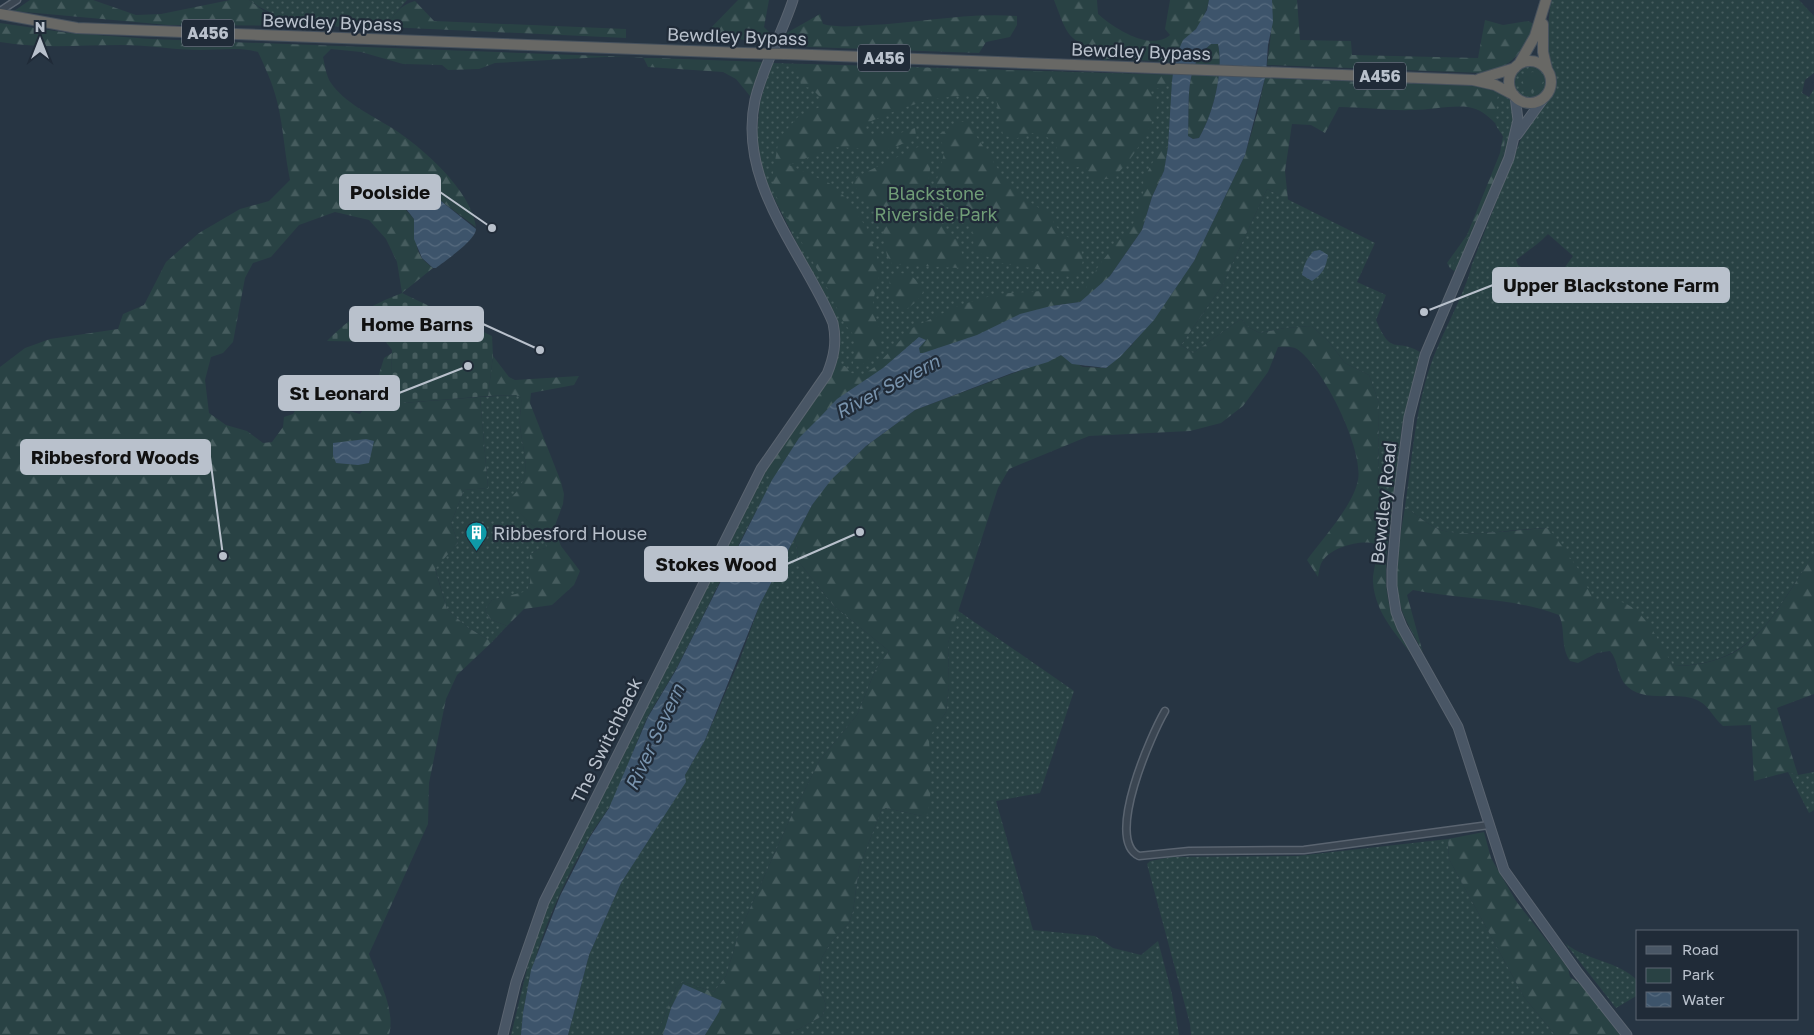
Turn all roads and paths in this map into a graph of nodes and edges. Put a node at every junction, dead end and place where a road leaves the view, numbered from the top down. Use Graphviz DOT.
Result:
graph roads {
  1 [pos="17,0"];
  2 [pos="793,0"];
  3 [pos="1546,0"];
  4 [pos="0,13"];
  5 [pos="1543,16"];
  6 [pos="1517,66"];
  7 [pos="1548,70"];
  8 [pos="1473,80"];
  9 [pos="1515,95"];
  10 [pos="1542,99"];
  11 [pos="1516,137"];
  12 [pos="1165,711"];
  13 [pos="1489,826"];
  14 [pos="503,1035"];
  15 [pos="1627,1035"];
  1 -- 4 [label="street"];
  2 -- 14 [label="main road, The Switchback"];
  3 -- 5 [label="highway"];
  4 -- 8 [label="highway, Bewdley Bypass / A456, bridge"];
  5 -- 6 [label="highway"];
  5 -- 7 [label="highway"];
  6 -- 7 [label="highway, A456"];
  6 -- 8 [label="highway, Bewdley Bypass / A456"];
  6 -- 9 [label="highway"];
  7 -- 10 [label="highway"];
  8 -- 9 [label="highway, Bewdley Bypass / A456"];
  9 -- 10 [label="highway, A456"];
  9 -- 11 [label="main road, Bewdley Road"];
  10 -- 11 [label="main road, Bewdley Road"];
  11 -- 13 [label="main road, Bewdley Road"];
  12 -- 13 [label="street"];
  13 -- 15 [label="main road, Bewdley Road"];
}
